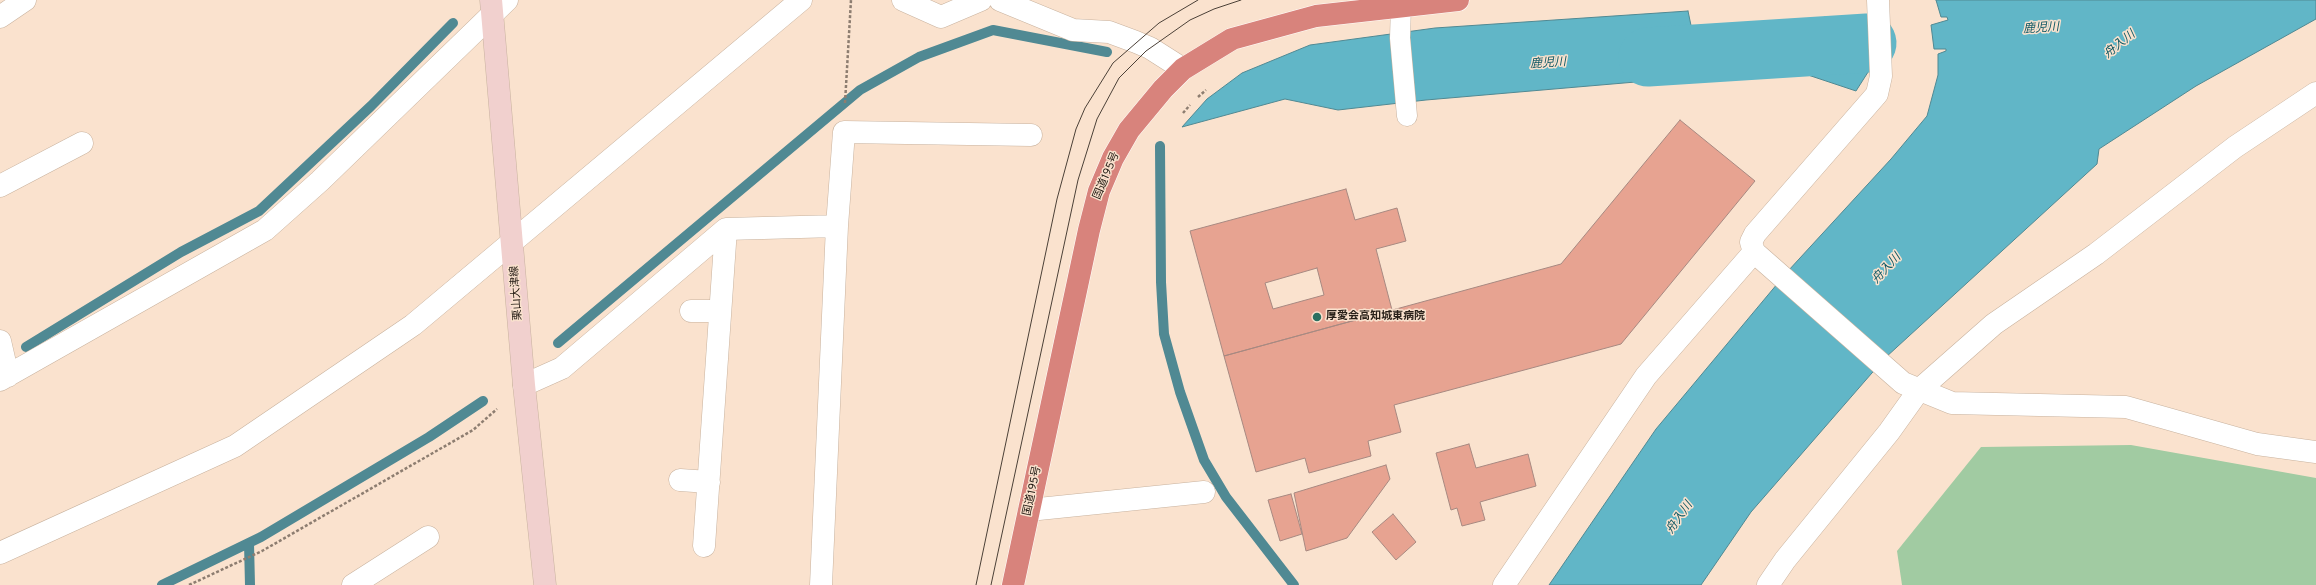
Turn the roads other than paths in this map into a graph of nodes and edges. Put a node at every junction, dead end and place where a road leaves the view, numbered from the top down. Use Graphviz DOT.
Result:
graph roads {
  1 [pos="26,0"];
  2 [pos="801,0"];
  3 [pos="903,0"];
  4 [pos="981,0"];
  5 [pos="1000,0"];
  6 [pos="1458,0"];
  7 [pos="1878,0"];
  8 [pos="1401,2"];
  9 [pos="497,5"];
  10 [pos="0,17"];
  11 [pos="1183,69"];
  12 [pos="2316,93"];
  13 [pos="1407,116"];
  14 [pos="1031,135"];
  15 [pos="82,143"];
  16 [pos="0,186"];
  17 [pos="837,226"];
  18 [pos="726,229"];
  19 [pos="513,243"];
  20 [pos="1759,255"];
  21 [pos="691,311"];
  22 [pos="720,311"];
  23 [pos="0,342"];
  24 [pos="4,378"];
  25 [pos="524,385"];
  26 [pos="1911,387"];
  27 [pos="2316,452"];
  28 [pos="680,480"];
  29 [pos="709,482"];
  30 [pos="1204,492"];
  31 [pos="1029,510"];
  32 [pos="428,537"];
  33 [pos="704,546"];
  34 [pos="0,553"];
  35 [pos="545,583"];
  36 [pos="353,585"];
  37 [pos="821,585"];
  38 [pos="1013,585"];
  39 [pos="1504,585"];
  40 [pos="1768,585"];
  1 -- 10 [label="street"];
  2 -- 19 [label="street"];
  3 -- 4 [label="street"];
  5 -- 11 [label="street"];
  6 -- 8 [label="highway, 国道195号"];
  7 -- 20 [label="street"];
  8 -- 11 [label="highway, 国道195号"];
  8 -- 13 [label="lane"];
  9 -- 19 [label="main road, 栗山大津線"];
  9 -- 24 [label="street"];
  11 -- 31 [label="highway, 国道195号"];
  12 -- 26 [label="street"];
  14 -- 17 [label="street"];
  15 -- 16 [label="street"];
  17 -- 18 [label="street"];
  17 -- 37 [label="street"];
  18 -- 22 [label="street"];
  18 -- 25 [label="street"];
  19 -- 25 [label="main road, 栗山大津線"];
  19 -- 34 [label="street"];
  20 -- 26 [label="street"];
  20 -- 39 [label="street"];
  21 -- 22 [label="street"];
  22 -- 29 [label="street"];
  23 -- 24 [label="street"];
  25 -- 35 [label="main road, 栗山大津線"];
  26 -- 27 [label="street"];
  26 -- 40 [label="street"];
  28 -- 29 [label="street"];
  29 -- 33 [label="street"];
  30 -- 31 [label="street"];
  31 -- 38 [label="highway, 国道195号"];
  32 -- 36 [label="street"];
}
